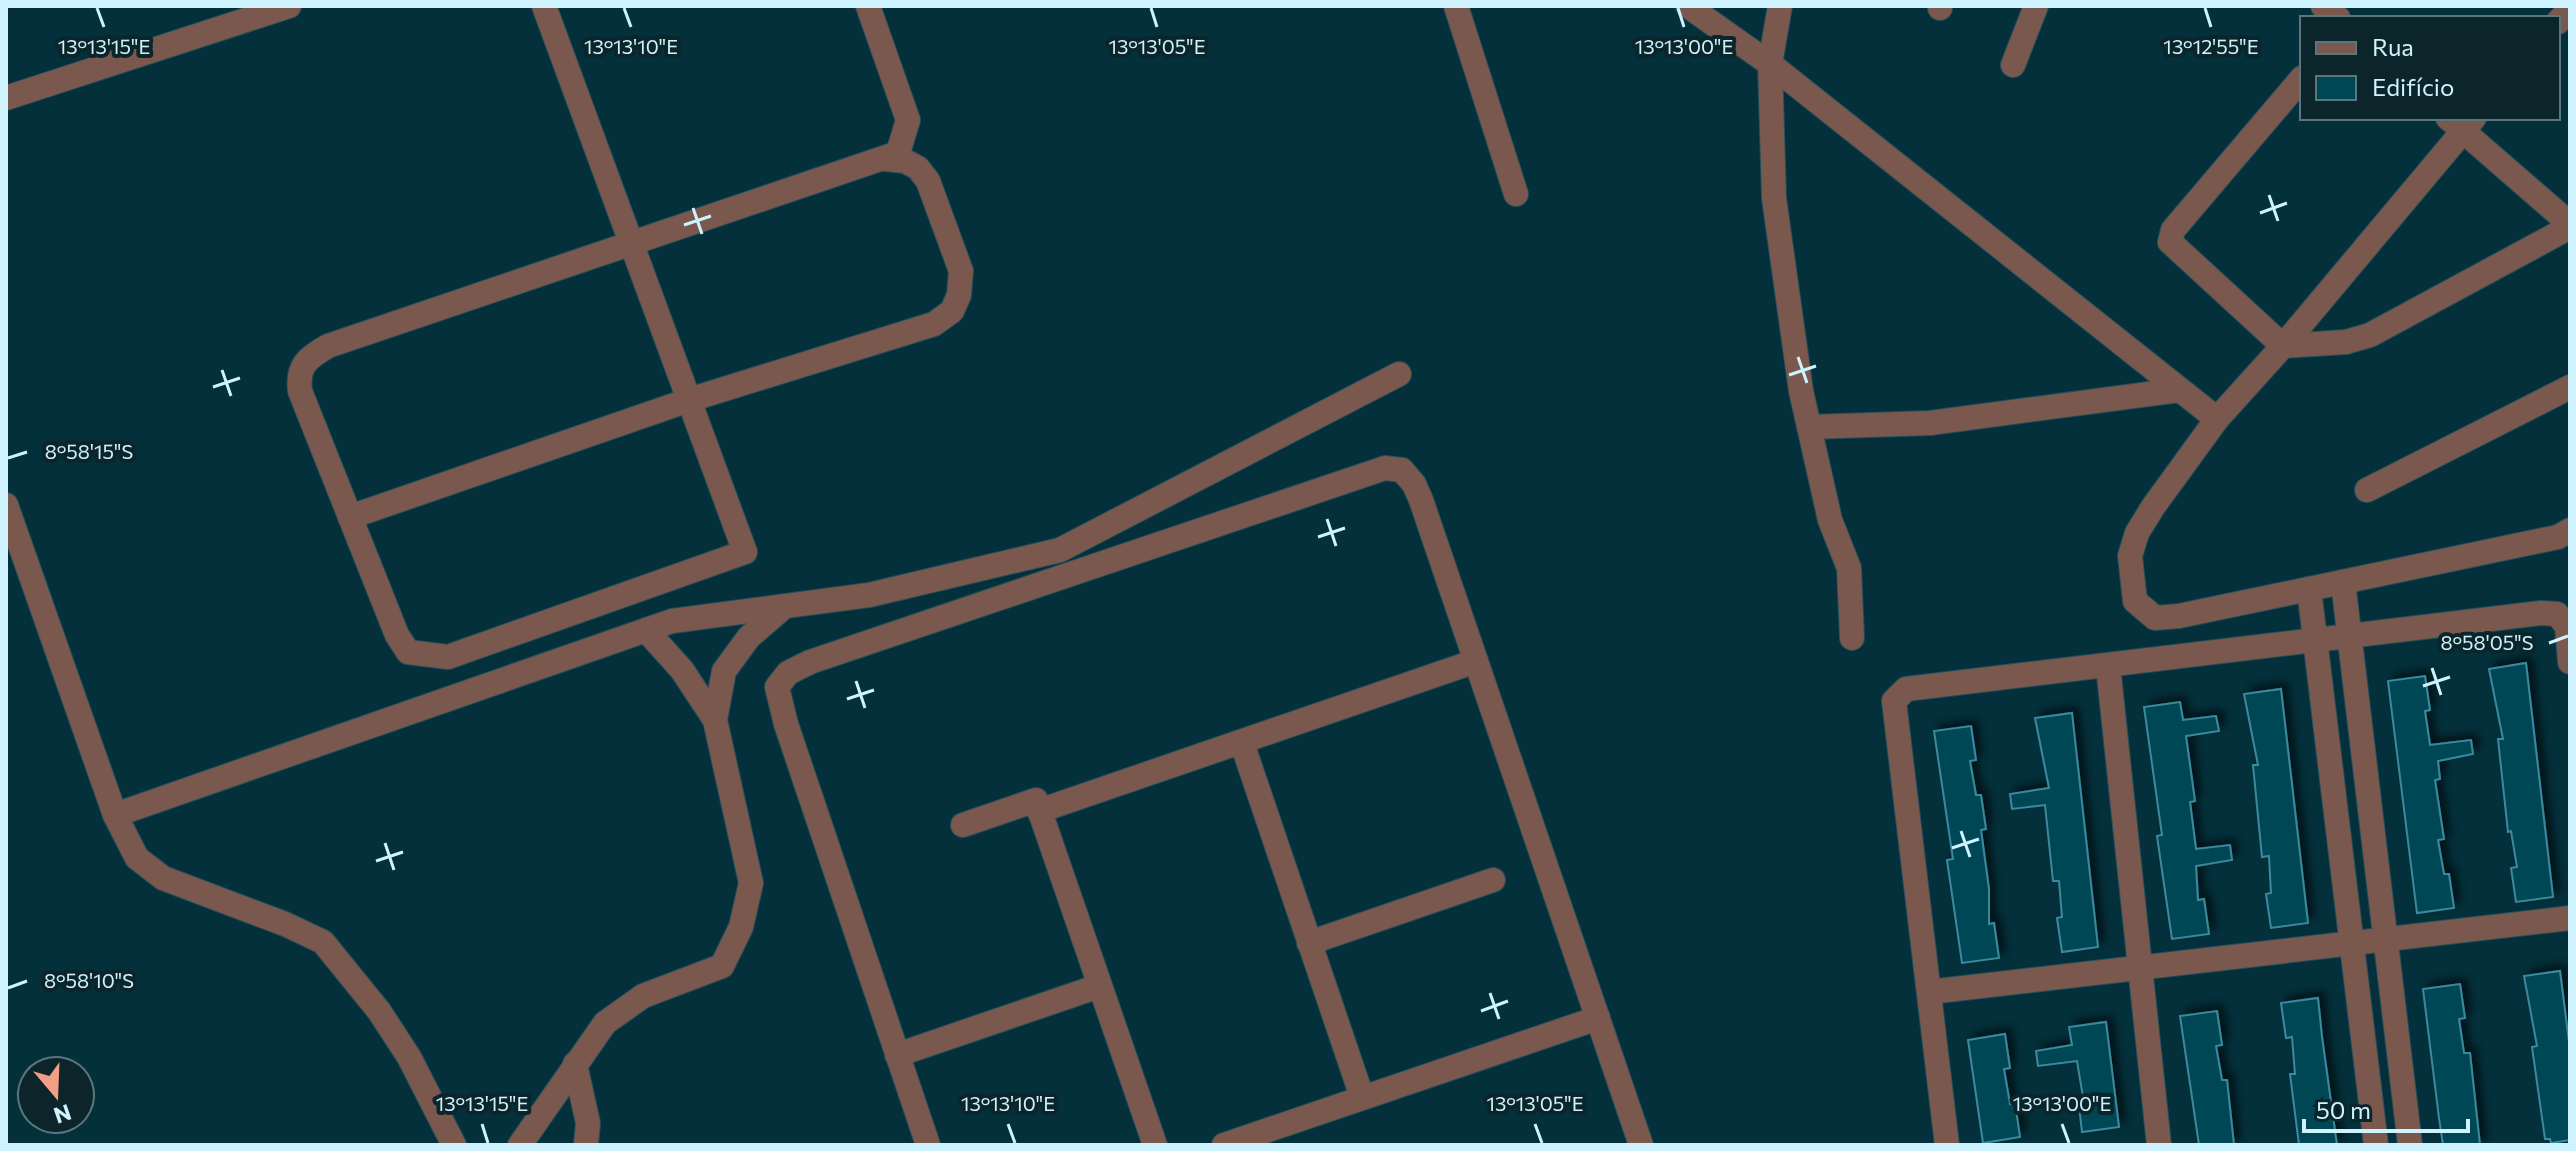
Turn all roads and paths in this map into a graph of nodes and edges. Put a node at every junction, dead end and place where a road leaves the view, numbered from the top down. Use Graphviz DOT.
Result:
graph roads {
  1 [pos="289,6"];
  2 [pos="544,6"];
  3 [pos="868,6"];
  4 [pos="1456,6"];
  5 [pos="1688,6"];
  6 [pos="1780,6"];
  7 [pos="2036,6"];
  8 [pos="1770,64"];
  9 [pos="2013,65"];
  10 [pos="2300,80"];
  11 [pos="6,98"];
  12 [pos="2462,122"];
  13 [pos="886,159"];
  14 [pos="1516,194"];
  15 [pos="2570,226"];
  16 [pos="632,246"];
  17 [pos="2283,346"];
  18 [pos="1399,374"];
  19 [pos="2570,387"];
  20 [pos="2179,390"];
  21 [pos="689,400"];
  22 [pos="2217,419"];
  23 [pos="1809,427"];
  24 [pos="2367,490"];
  25 [pos="6,505"];
  26 [pos="350,517"];
  27 [pos="2570,530"];
  28 [pos="2343,582"];
  29 [pos="2309,589"];
  30 [pos="785,606"];
  31 [pos="646,630"];
  32 [pos="2350,637"];
  33 [pos="1852,638"];
  34 [pos="2315,641"];
  35 [pos="1476,661"];
  36 [pos="2570,662"];
  37 [pos="2108,666"];
  38 [pos="715,720"];
  39 [pos="1242,743"];
  40 [pos="1039,811"];
  41 [pos="115,815"];
  42 [pos="963,825"];
  43 [pos="1493,880"];
  44 [pos="2570,918"];
  45 [pos="2386,939"];
  46 [pos="1309,943"];
  47 [pos="2352,943"];
  48 [pos="2138,968"];
  49 [pos="1099,986"];
  50 [pos="1929,992"];
  51 [pos="1598,1018"];
  52 [pos="897,1055"];
  53 [pos="575,1064"];
  54 [pos="1362,1097"];
  55 [pos="454,1145"];
  56 [pos="520,1145"];
  57 [pos="586,1145"];
  58 [pos="928,1145"];
  59 [pos="1155,1145"];
  60 [pos="1224,1145"];
  61 [pos="1641,1145"];
  62 [pos="1947,1145"];
  63 [pos="2159,1145"];
  64 [pos="2376,1145"];
  65 [pos="2410,1145"];
  1 -- 11 [label="street"];
  2 -- 16 [label="street"];
  3 -- 13 [label="street"];
  4 -- 14 [label="street"];
  5 -- 8 [label="street"];
  6 -- 8 [label="street"];
  7 -- 9 [label="street"];
  8 -- 20 [label="street"];
  8 -- 23 [label="street"];
  10 -- 17 [label="street"];
  12 -- 15 [label="street"];
  12 -- 17 [label="street"];
  13 -- 16 [label="street"];
  13 -- 21 [label="street"];
  15 -- 17 [label="street"];
  16 -- 21 [label="street"];
  16 -- 26 [label="street"];
  17 -- 22 [label="street"];
  18 -- 30 [label="street"];
  19 -- 24 [label="street"];
  20 -- 22 [label="street"];
  20 -- 23 [label="street"];
  21 -- 26 [label="street"];
  21 -- 26 [label="street"];
  22 -- 29 [label="street"];
  23 -- 33 [label="street"];
  25 -- 41 [label="street"];
  27 -- 28 [label="street"];
  28 -- 29 [label="street"];
  28 -- 32 [label="street"];
  29 -- 34 [label="street"];
  30 -- 31 [label="street"];
  30 -- 38 [label="street"];
  31 -- 38 [label="street"];
  31 -- 41 [label="street"];
  32 -- 34 [label="street"];
  32 -- 36 [label="street"];
  32 -- 45 [label="street"];
  34 -- 37 [label="street"];
  34 -- 47 [label="street"];
  35 -- 39 [label="street"];
  35 -- 51 [label="street"];
  35 -- 52 [label="street"];
  37 -- 48 [label="street"];
  37 -- 50 [label="street"];
  38 -- 53 [label="street"];
  39 -- 40 [label="street"];
  39 -- 46 [label="street"];
  40 -- 42 [label="street"];
  40 -- 49 [label="street"];
  41 -- 55 [label="street"];
  43 -- 46 [label="street"];
  44 -- 45 [label="street"];
  45 -- 47 [label="street"];
  45 -- 65 [label="street"];
  46 -- 54 [label="street"];
  47 -- 48 [label="street"];
  47 -- 64 [label="street"];
  48 -- 50 [label="street"];
  48 -- 63 [label="street"];
  49 -- 52 [label="street"];
  49 -- 59 [label="street"];
  50 -- 62 [label="street"];
  51 -- 54 [label="street"];
  51 -- 61 [label="street"];
  52 -- 58 [label="street"];
  53 -- 56 [label="street"];
  53 -- 57 [label="street"];
  54 -- 60 [label="street"];
}
